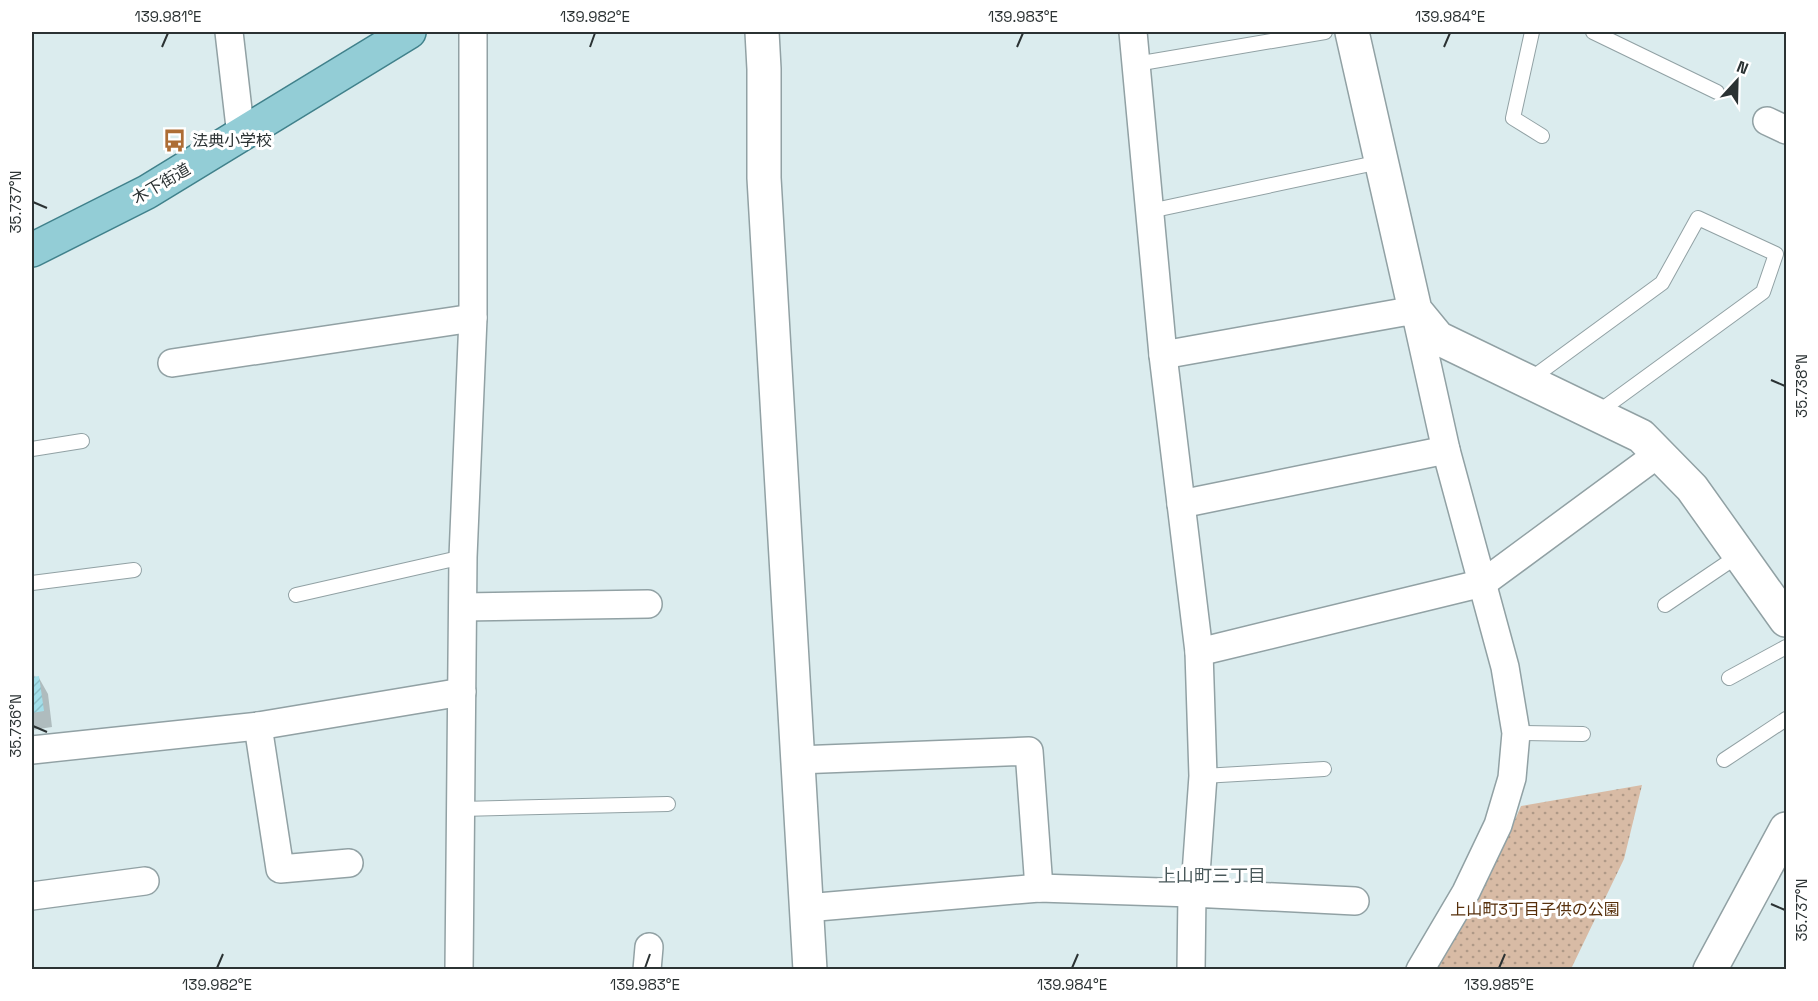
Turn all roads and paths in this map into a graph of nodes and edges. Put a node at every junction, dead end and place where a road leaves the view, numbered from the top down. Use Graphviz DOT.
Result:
graph roads {
  1 [pos="229,32"];
  2 [pos="409,32"];
  3 [pos="473,32"];
  4 [pos="762,32"];
  5 [pos="1133,32"];
  6 [pos="1325,32"];
  7 [pos="1352,32"];
  8 [pos="1532,32"];
  9 [pos="1593,32"];
  10 [pos="1136,64"];
  11 [pos="1717,92"];
  12 [pos="241,136"];
  13 [pos="1542,136"];
  14 [pos="1380,162"];
  15 [pos="1150,211"];
  16 [pos="32,250"];
  17 [pos="1415,310"];
  18 [pos="473,318"];
  19 [pos="1163,355"];
  20 [pos="172,363"];
  21 [pos="1528,381"];
  22 [pos="1596,414"];
  23 [pos="82,441"];
  24 [pos="32,449"];
  25 [pos="1446,450"];
  26 [pos="1658,454"];
  27 [pos="1181,504"];
  28 [pos="1739,555"];
  29 [pos="463,557"];
  30 [pos="134,570"];
  31 [pos="1483,582"];
  32 [pos="32,583"];
  33 [pos="296,595"];
  34 [pos="648,603"];
  35 [pos="1665,605"];
  36 [pos="462,607"];
  37 [pos="1786,620"];
  38 [pos="1786,647"];
  39 [pos="1199,652"];
  40 [pos="1729,678"];
  41 [pos="462,692"];
  42 [pos="1786,719"];
  43 [pos="258,726"];
  44 [pos="1516,733"];
  45 [pos="1583,734"];
  46 [pos="32,750"];
  47 [pos="797,760"];
  48 [pos="1724,760"];
  49 [pos="1324,769"];
  50 [pos="1203,776"];
  51 [pos="668,804"];
  52 [pos="461,809"];
  53 [pos="1786,829"];
  54 [pos="349,863"];
  55 [pos="145,881"];
  56 [pos="1039,888"];
  57 [pos="1192,893"];
  58 [pos="32,896"];
  59 [pos="1355,901"];
  60 [pos="806,909"];
  61 [pos="459,969"];
  62 [pos="810,969"];
  63 [pos="1191,969"];
  64 [pos="1420,969"];
  65 [pos="1710,969"];
  1 -- 12 [label="street"];
  2 -- 12 [label="main road, 木下街道"];
  3 -- 18 [label="street"];
  4 -- 47 [label="street"];
  5 -- 10 [label="street"];
  6 -- 10 [label="lane"];
  7 -- 14 [label="street"];
  8 -- 13 [label="lane"];
  9 -- 11 [label="lane"];
  10 -- 15 [label="street"];
  12 -- 16 [label="main road, 木下街道"];
  14 -- 15 [label="lane"];
  14 -- 17 [label="street"];
  15 -- 19 [label="street"];
  17 -- 19 [label="street"];
  17 -- 21 [label="street"];
  17 -- 25 [label="street"];
  18 -- 20 [label="street"];
  18 -- 29 [label="street"];
  19 -- 27 [label="street"];
  21 -- 22 [label="street"];
  21 -- 22 [label="lane"];
  22 -- 26 [label="street"];
  23 -- 24 [label="lane"];
  25 -- 27 [label="street"];
  25 -- 31 [label="street"];
  26 -- 28 [label="street"];
  26 -- 31 [label="street"];
  27 -- 39 [label="street"];
  28 -- 35 [label="lane"];
  28 -- 37 [label="street"];
  29 -- 33 [label="lane"];
  29 -- 36 [label="street"];
  30 -- 32 [label="lane"];
  31 -- 39 [label="street"];
  31 -- 44 [label="street"];
  34 -- 36 [label="street"];
  36 -- 41 [label="street"];
  38 -- 40 [label="lane"];
  39 -- 50 [label="street"];
  41 -- 43 [label="street"];
  41 -- 52 [label="street"];
  42 -- 48 [label="lane"];
  43 -- 46 [label="street"];
  43 -- 54 [label="street"];
  44 -- 45 [label="lane"];
  44 -- 64 [label="street"];
  47 -- 56 [label="street"];
  47 -- 60 [label="street"];
  49 -- 50 [label="lane"];
  50 -- 57 [label="street"];
  51 -- 52 [label="lane"];
  52 -- 61 [label="street"];
  53 -- 65 [label="street"];
  55 -- 58 [label="street"];
  56 -- 57 [label="street"];
  56 -- 60 [label="street"];
  57 -- 59 [label="street"];
  57 -- 63 [label="street"];
  60 -- 62 [label="street"];
}
